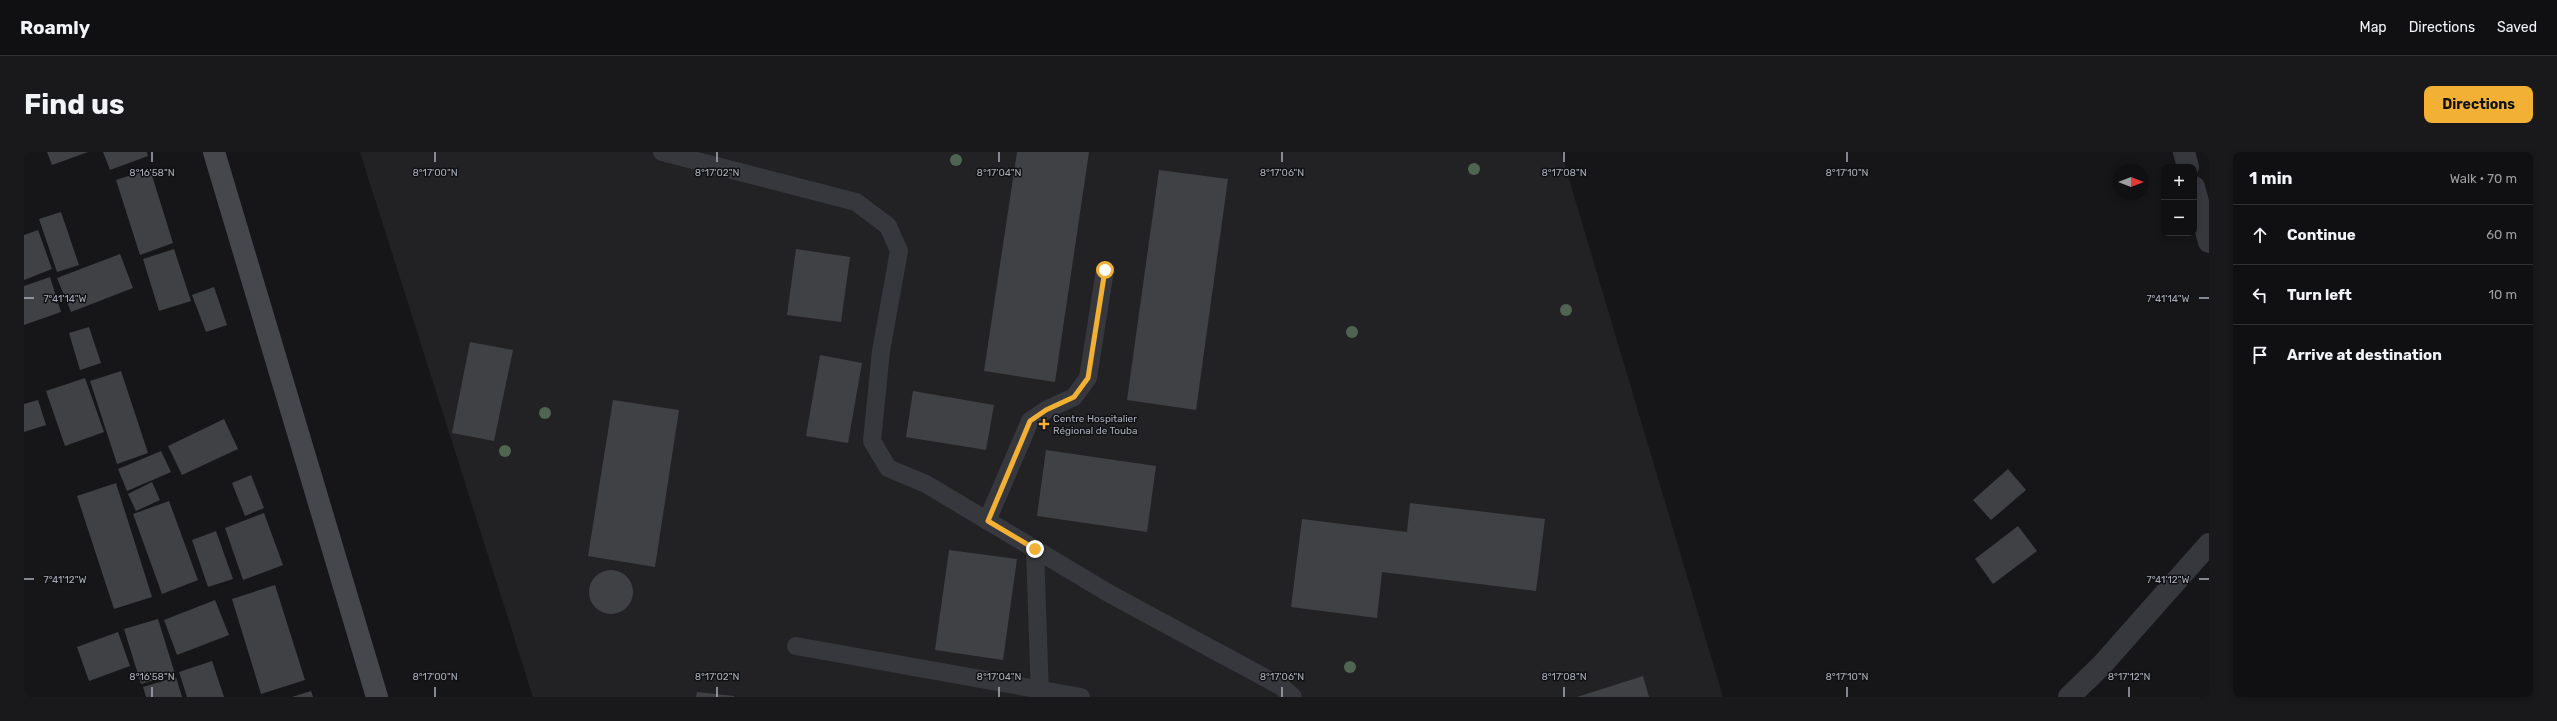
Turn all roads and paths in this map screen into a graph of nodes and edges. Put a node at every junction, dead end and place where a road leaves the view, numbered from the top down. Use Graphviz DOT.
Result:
graph roads {
  1 [pos="214,152"];
  2 [pos="662,152"];
  3 [pos="2184,152"];
  4 [pos="2187,164"];
  5 [pos="2197,198"];
  6 [pos="2209,242"];
  7 [pos="1105,270"];
  8 [pos="988,521"];
  9 [pos="2209,544"];
  10 [pos="1035,549"];
  11 [pos="796,646"];
  12 [pos="1040,693"];
  13 [pos="377,697"];
  14 [pos="1081,697"];
  15 [pos="1293,697"];
  16 [pos="2069,697"];
  1 -- 13 [label="street"];
  2 -- 8 [label="lane"];
  3 -- 4 [label="street"];
  5 -- 6 [label="street"];
  7 -- 8 [label="lane"];
  8 -- 10 [label="lane"];
  9 -- 16 [label="street"];
  10 -- 12 [label="lane"];
  10 -- 15 [label="lane"];
  11 -- 12 [label="lane"];
  12 -- 14 [label="lane"];
}
